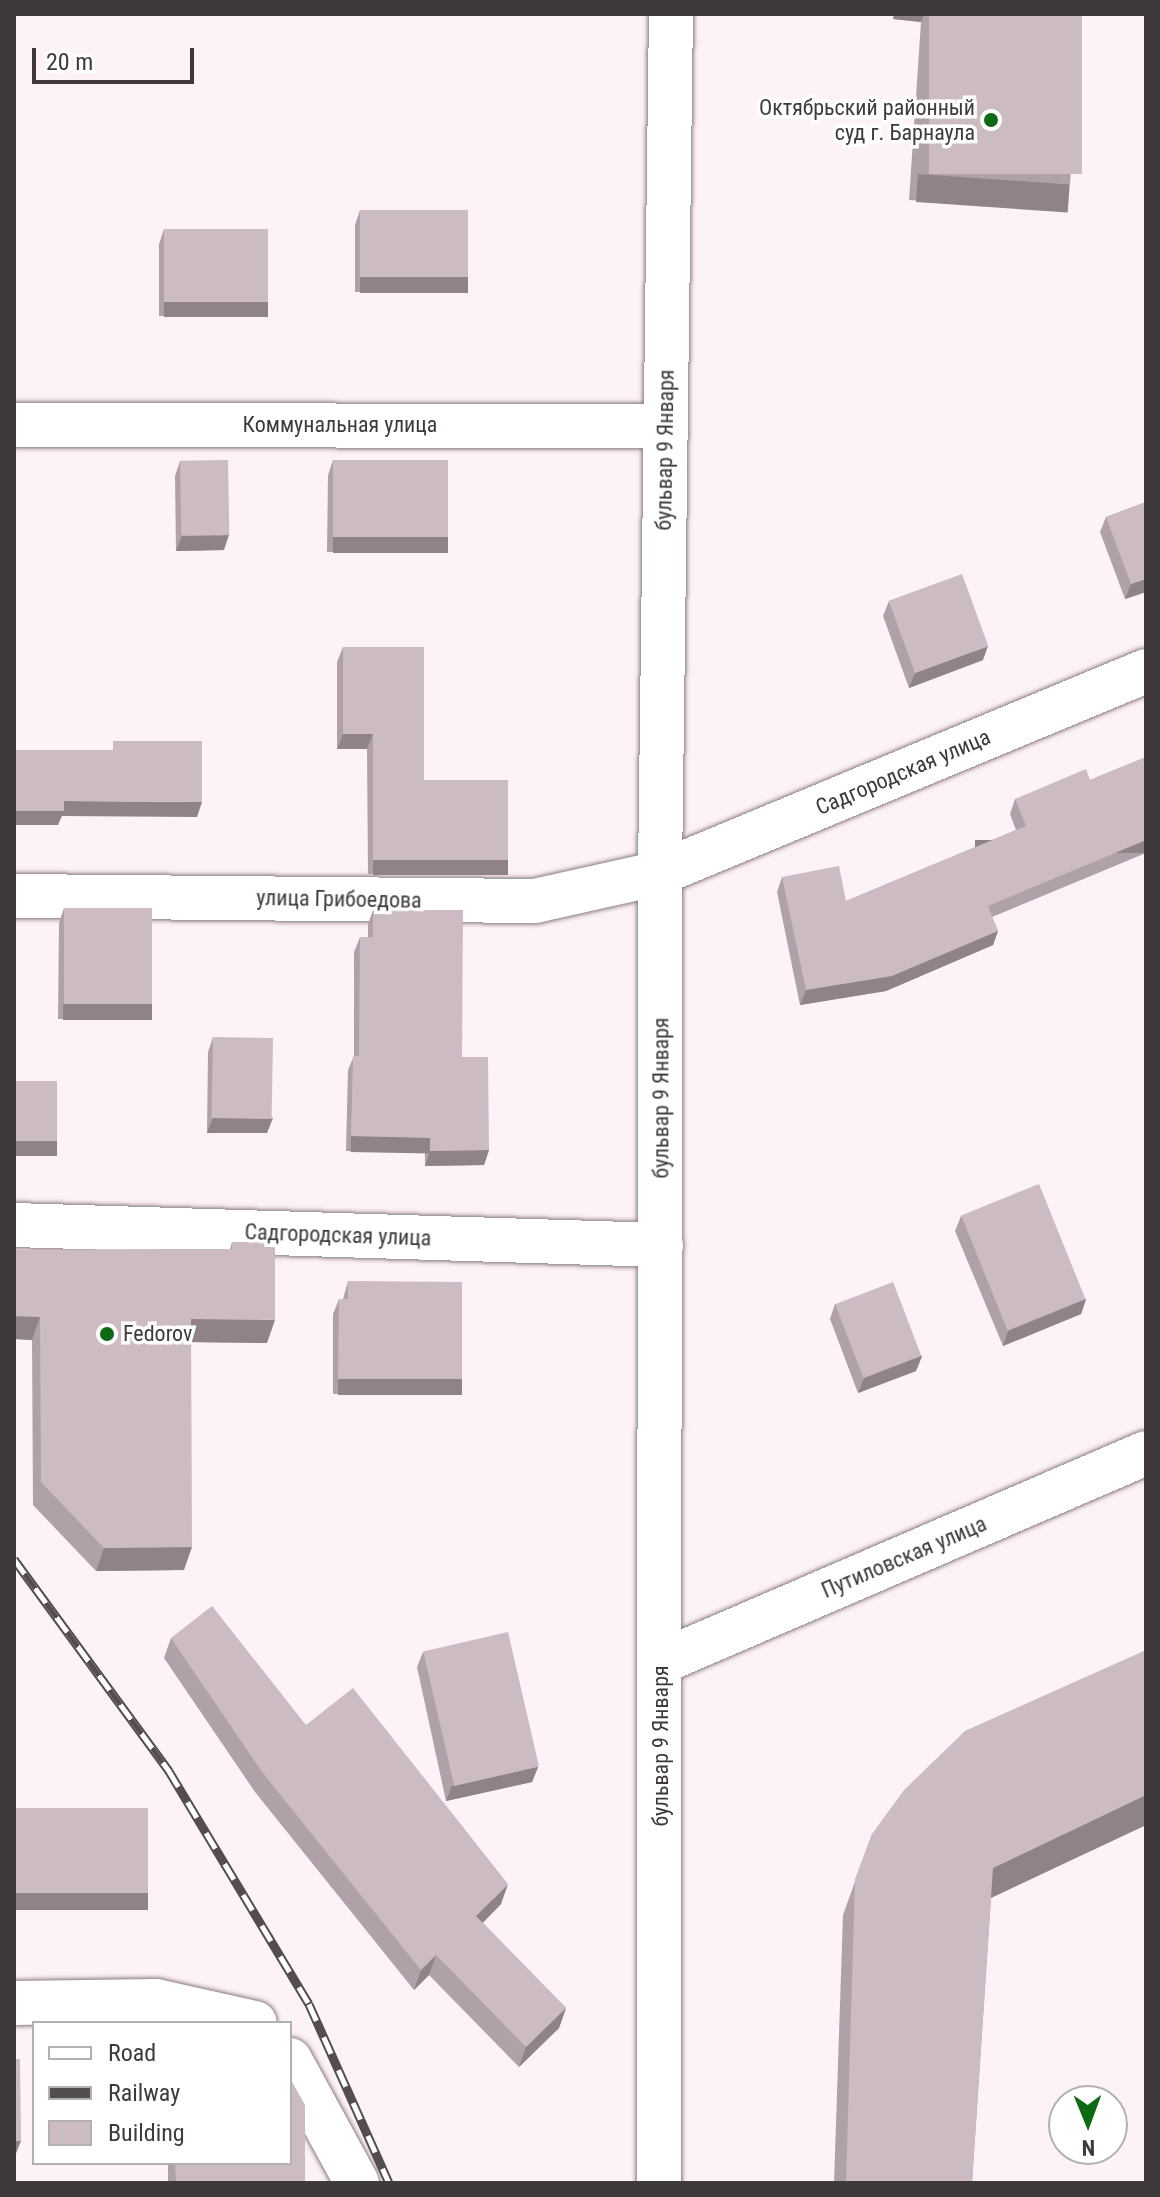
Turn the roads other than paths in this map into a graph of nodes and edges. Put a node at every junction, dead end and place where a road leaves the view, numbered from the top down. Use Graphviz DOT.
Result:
graph roads {
  1 [pos="671,14"];
  2 [pos="14,425"];
  3 [pos="665,426"];
  4 [pos="1146,671"];
  5 [pos="660,873"];
  6 [pos="14,896"];
  7 [pos="14,1225"];
  8 [pos="661,1245"];
  9 [pos="1146,1453"];
  10 [pos="661,1662"];
  11 [pos="14,2003"];
  12 [pos="246,2021"];
  13 [pos="292,2064"];
  14 [pos="357,2183"];
  15 [pos="659,2183"];
  1 -- 3 [label="street, бульвар 9 Января"];
  2 -- 3 [label="street, Коммунальная улица"];
  3 -- 5 [label="street, бульвар 9 Января"];
  4 -- 5 [label="street, Садгородская улица"];
  5 -- 6 [label="street, улица Грибоедова"];
  5 -- 8 [label="street, бульвар 9 Января"];
  7 -- 8 [label="street, Садгородская улица"];
  8 -- 10 [label="street, бульвар 9 Января"];
  9 -- 10 [label="street, Путиловская улица"];
  10 -- 15 [label="street, бульвар 9 Января"];
  11 -- 12 [label="street"];
  13 -- 14 [label="street"];
}
